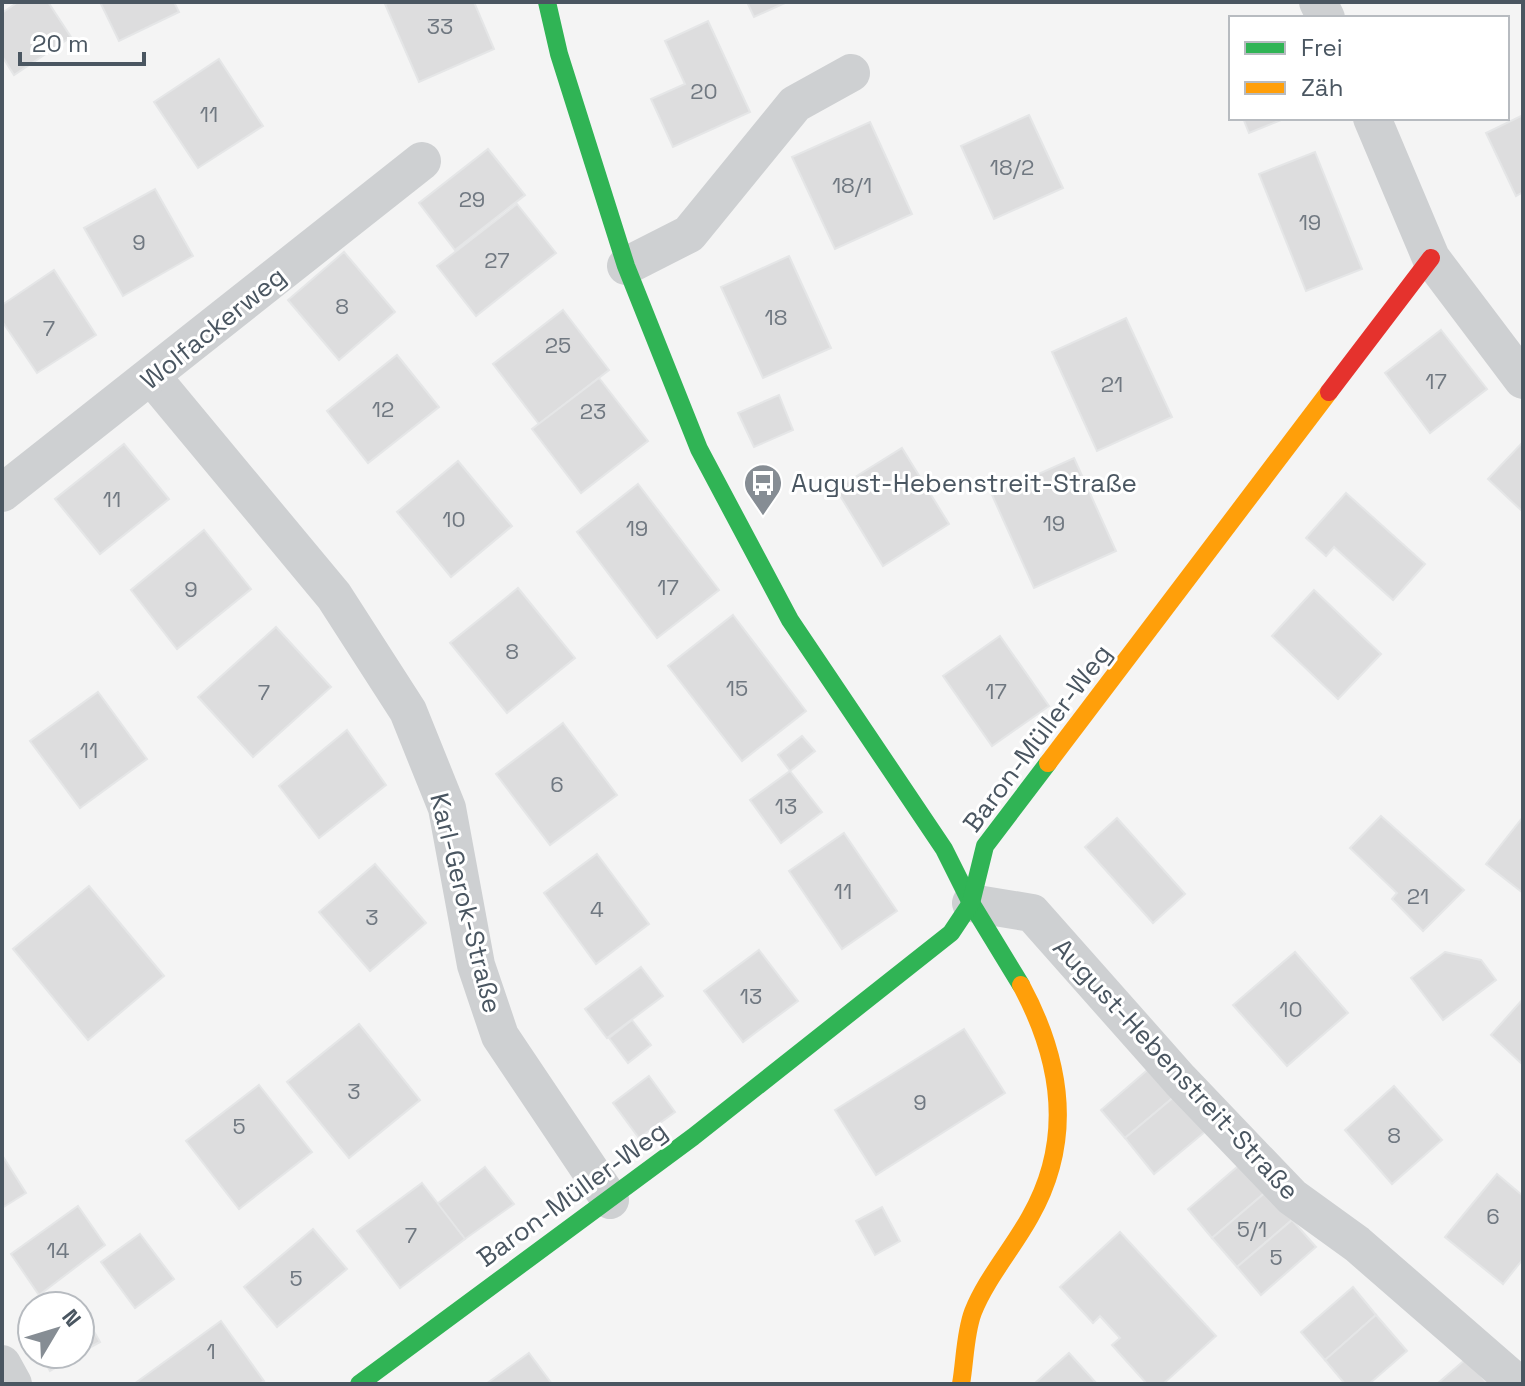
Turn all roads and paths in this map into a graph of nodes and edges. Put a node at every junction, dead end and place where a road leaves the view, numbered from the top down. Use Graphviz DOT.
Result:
graph roads {
  1 [pos="547,2"];
  2 [pos="851,73"];
  3 [pos="1373,120"];
  4 [pos="422,161"];
  5 [pos="1431,258"];
  6 [pos="626,266"];
  7 [pos="152,377"];
  8 [pos="1523,380"];
  9 [pos="2,493"];
  10 [pos="971,903"];
  11 [pos="610,1200"];
  12 [pos="2,1364"];
  13 [pos="13,1384"];
  14 [pos="359,1384"];
  15 [pos="961,1384"];
  16 [pos="1518,1384"];
  1 -- 6 [label="street, August-Hebenstreit-Straße"];
  2 -- 6 [label="street"];
  3 -- 5 [label="street"];
  4 -- 7 [label="street, Wolfackerweg"];
  5 -- 8 [label="street"];
  5 -- 10 [label="street, Baron-Müller-Weg"];
  6 -- 10 [label="street, August-Hebenstreit-Straße"];
  7 -- 9 [label="street, Wolfackerweg"];
  7 -- 11 [label="street, Karl-Gerok-Straße"];
  10 -- 11 [label="street, Baron-Müller-Weg"];
  10 -- 15 [label="street, August-Hebenstreit-Straße"];
  10 -- 16 [label="street, August-Hebenstreit-Straße"];
  11 -- 14 [label="street, Baron-Müller-Weg"];
  12 -- 13 [label="street"];
}
